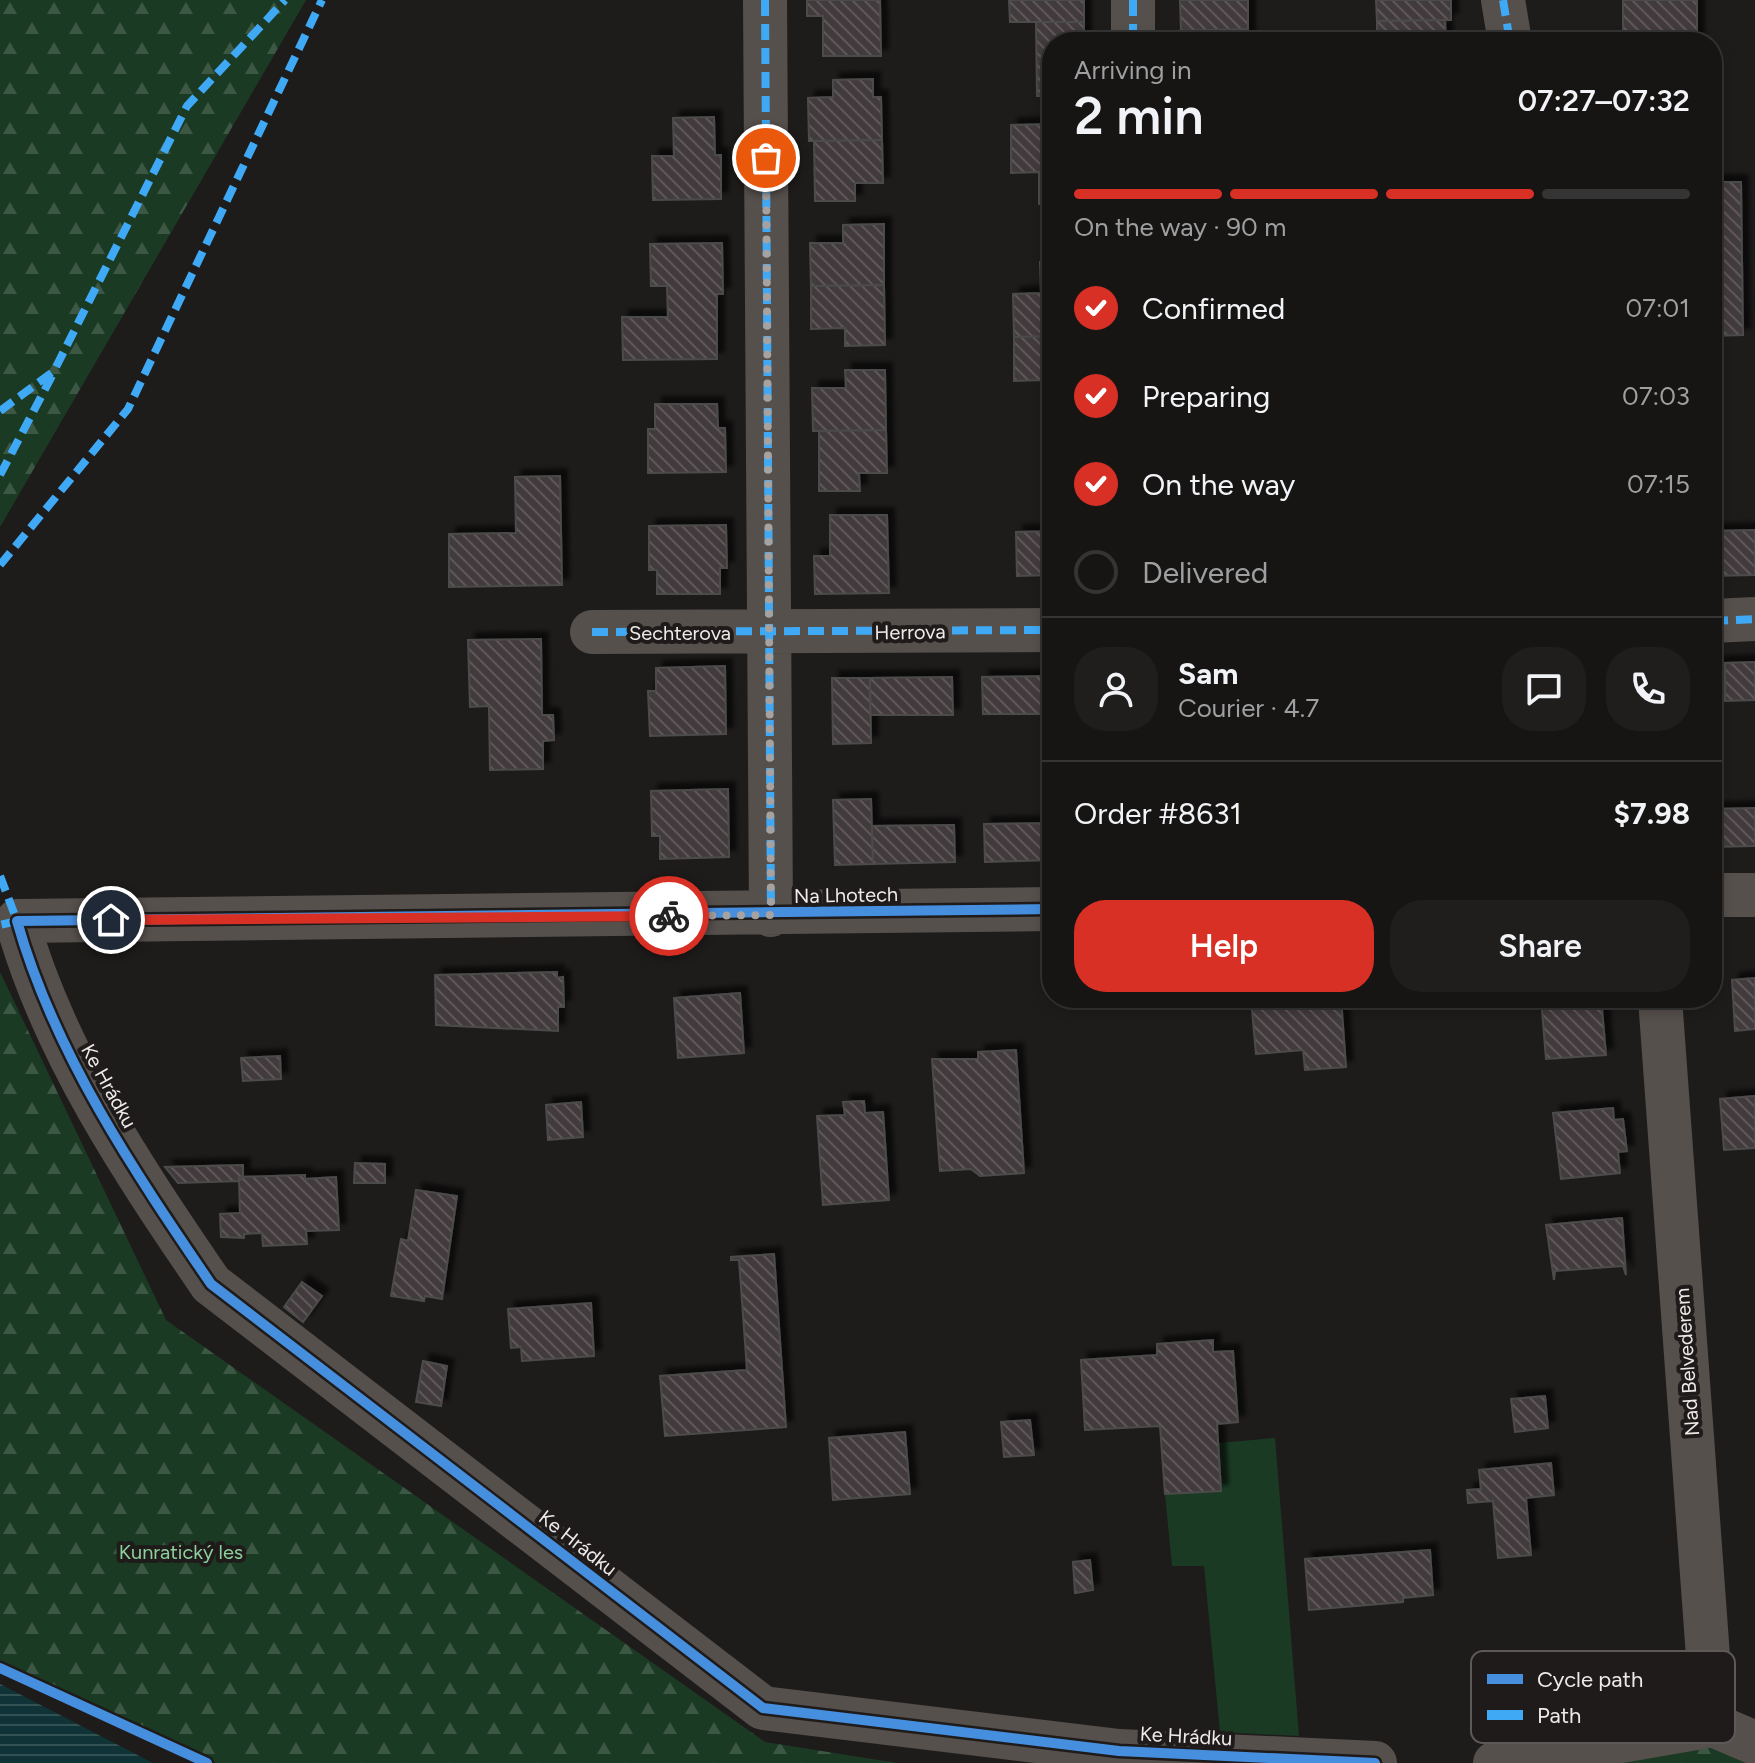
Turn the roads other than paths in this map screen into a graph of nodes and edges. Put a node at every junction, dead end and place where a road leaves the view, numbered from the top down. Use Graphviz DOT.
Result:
graph roads {
  1 [pos="765,0"];
  2 [pos="1133,0"];
  3 [pos="1503,0"];
  4 [pos="1133,32"];
  5 [pos="1508,32"];
  6 [pos="1755,619"];
  7 [pos="1722,621"];
  8 [pos="1042,630"];
  9 [pos="592,632"];
  10 [pos="768,634"];
  11 [pos="1722,895"];
  12 [pos="1755,895"];
  13 [pos="1042,909"];
  14 [pos="771,915"];
  15 [pos="17,921"];
  16 [pos="1661,1008"];
  17 [pos="1708,1651"];
  18 [pos="1735,1734"];
  19 [pos="1610,1743"];
  20 [pos="1755,1743"];
  21 [pos="1375,1763"];
  22 [pos="1495,1763"];
  1 -- 10 [label="street"];
  2 -- 4 [label="street"];
  3 -- 5 [label="street"];
  6 -- 7 [label="street"];
  8 -- 10 [label="street, Herrova"];
  9 -- 10 [label="street, Sechterova"];
  10 -- 14 [label="street"];
  11 -- 12 [label="street"];
  13 -- 14 [label="street, Na Lhotech"];
  14 -- 15 [label="street, Na Lhotech"];
  15 -- 21 [label="street, Ke Hrádku"];
  16 -- 17 [label="street, Nad Belvederem"];
  18 -- 20 [label="street"];
  19 -- 22 [label="street"];
}
